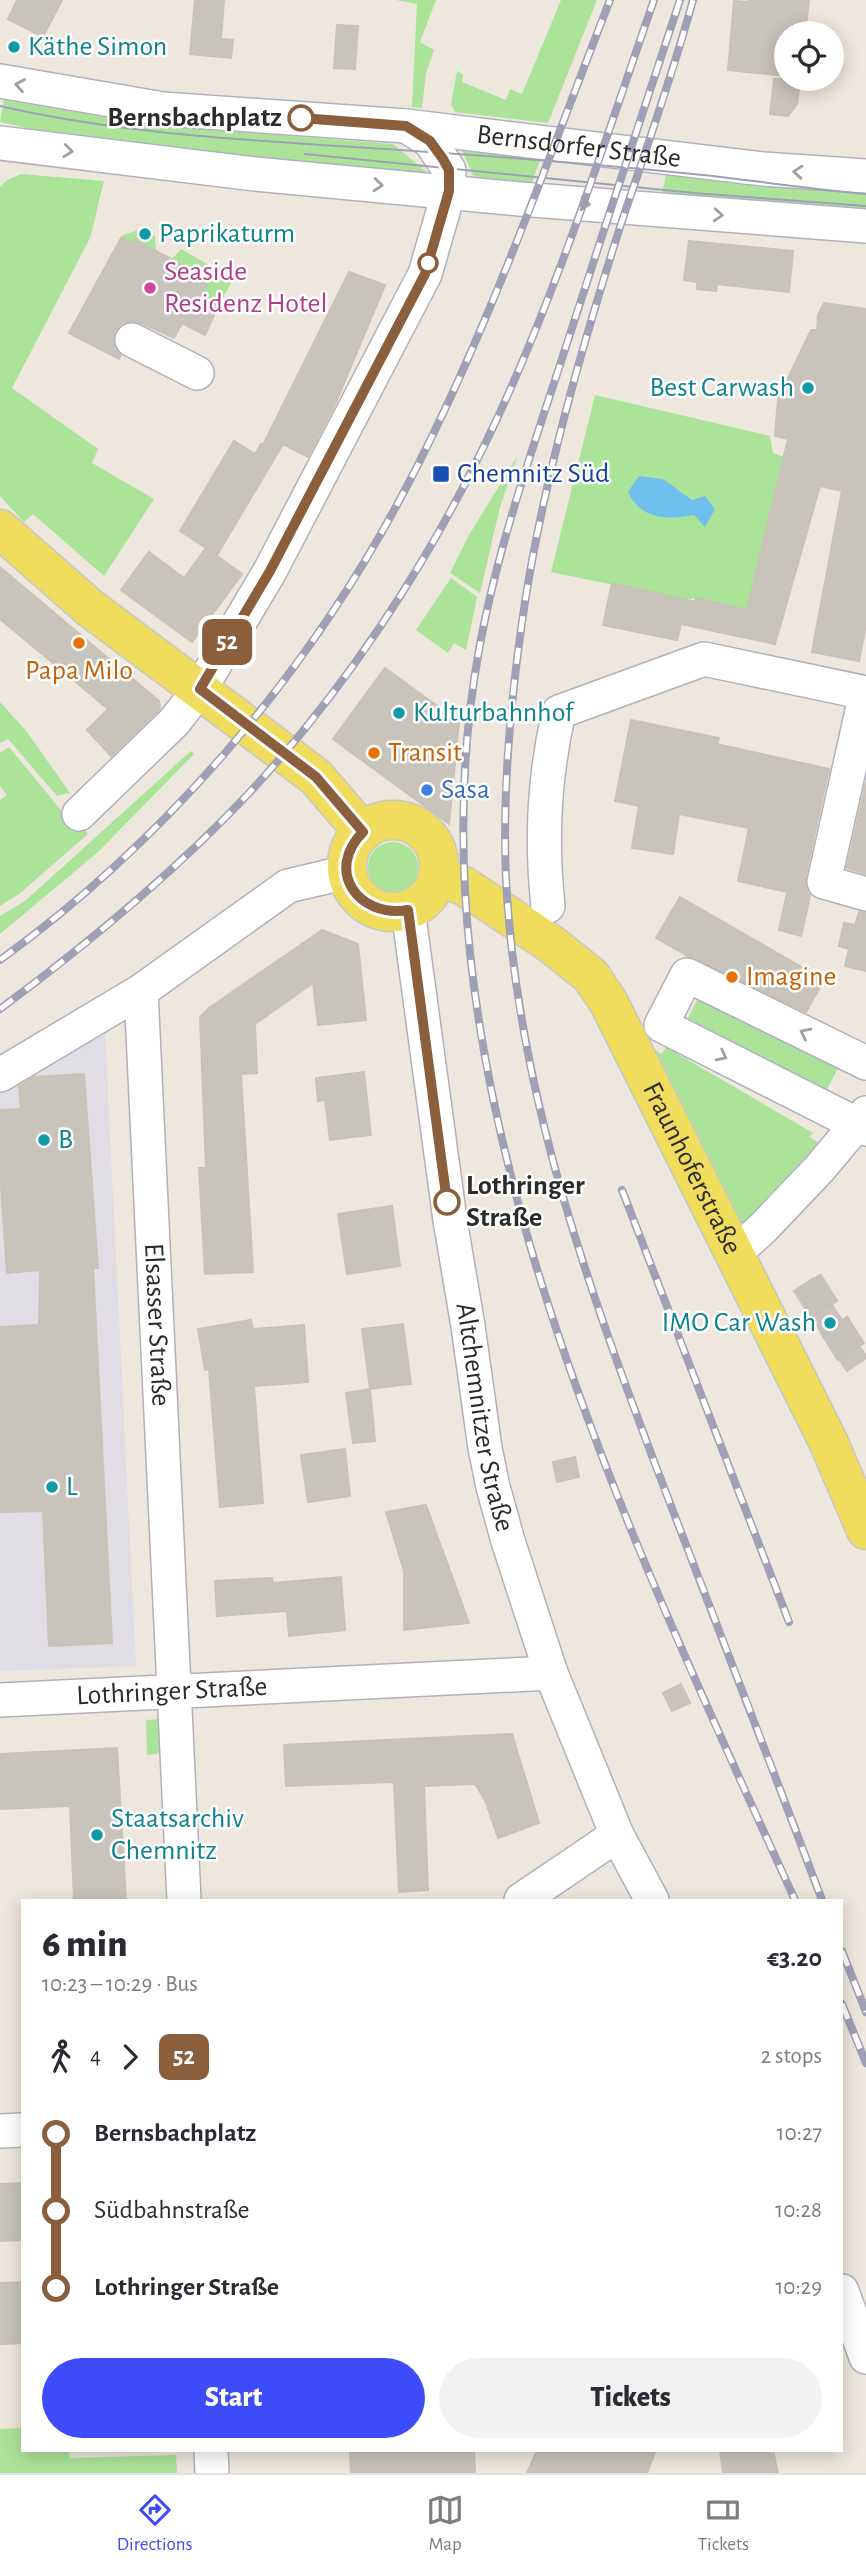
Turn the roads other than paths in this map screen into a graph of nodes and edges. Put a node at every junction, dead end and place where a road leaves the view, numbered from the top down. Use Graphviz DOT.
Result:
graph roads {
  1 [pos="0,81"];
  2 [pos="406,126"];
  3 [pos="0,143"];
  4 [pos="866,176"];
  5 [pos="449,191"];
  6 [pos="866,226"];
  7 [pos="132,340"];
  8 [pos="197,373"];
  9 [pos="0,529"];
  10 [pos="200,689"];
  11 [pos="79,814"];
  12 [pos="363,832"];
  13 [pos="347,872"];
  14 [pos="438,876"];
  15 [pos="866,894"];
  16 [pos="548,906"];
  17 [pos="408,910"];
  18 [pos="141,991"];
  19 [pos="866,1063"];
  20 [pos="0,1075"];
  21 [pos="866,1090"];
  22 [pos="862,1122"];
  23 [pos="734,1254"];
  24 [pos="866,1530"];
  25 [pos="551,1673"];
  26 [pos="174,1691"];
  27 [pos="0,1700"];
  28 [pos="617,1835"];
  29 [pos="184,1899"];
  30 [pos="522,1899"];
  31 [pos="651,1899"];
  32 [pos="21,2130"];
  33 [pos="0,2131"];
  34 [pos="843,2294"];
  35 [pos="866,2357"];
  36 [pos="211,2452"];
  37 [pos="212,2473"];
  2 -- 1 [label="street, Bernsdorfer Straße, one-way"];
  4 -- 2 [label="street, Bernsdorfer Straße, one-way"];
  2 -- 5 [label="street"];
  3 -- 5 [label="street, Bernsdorfer Straße, one-way"];
  5 -- 6 [label="street, Bernsdorfer Straße, one-way"];
  5 -- 10 [label="street"];
  7 -- 8 [label="street"];
  9 -- 10 [label="main road"];
  10 -- 11 [label="street"];
  10 -- 12 [label="main road"];
  12 -- 13 [label="main road"];
  12 -- 14 [label="main road"];
  13 -- 17 [label="main road"];
  13 -- 18 [label="street"];
  14 -- 17 [label="main road"];
  14 -- 23 [label="main road, Fraunhoferstraße"];
  15 -- 16 [label="street"];
  17 -- 25 [label="street, Altchemnitzer Straße"];
  18 -- 20 [label="street"];
  18 -- 26 [label="street, Elsasser Straße"];
  19 -- 22 [label="street, one-way"];
  21 -- 22 [label="street"];
  22 -- 23 [label="street"];
  23 -- 24 [label="main road, Fraunhoferstraße"];
  25 -- 26 [label="street, Lothringer Straße"];
  25 -- 28 [label="street, Altchemnitzer Straße"];
  26 -- 27 [label="street, Lothringer Straße"];
  26 -- 29 [label="street, Elsasser Straße"];
  28 -- 30 [label="street"];
  28 -- 31 [label="street, Altchemnitzer Straße"];
  32 -- 33 [label="street"];
  34 -- 35 [label="street"];
  36 -- 37 [label="street"];
}
